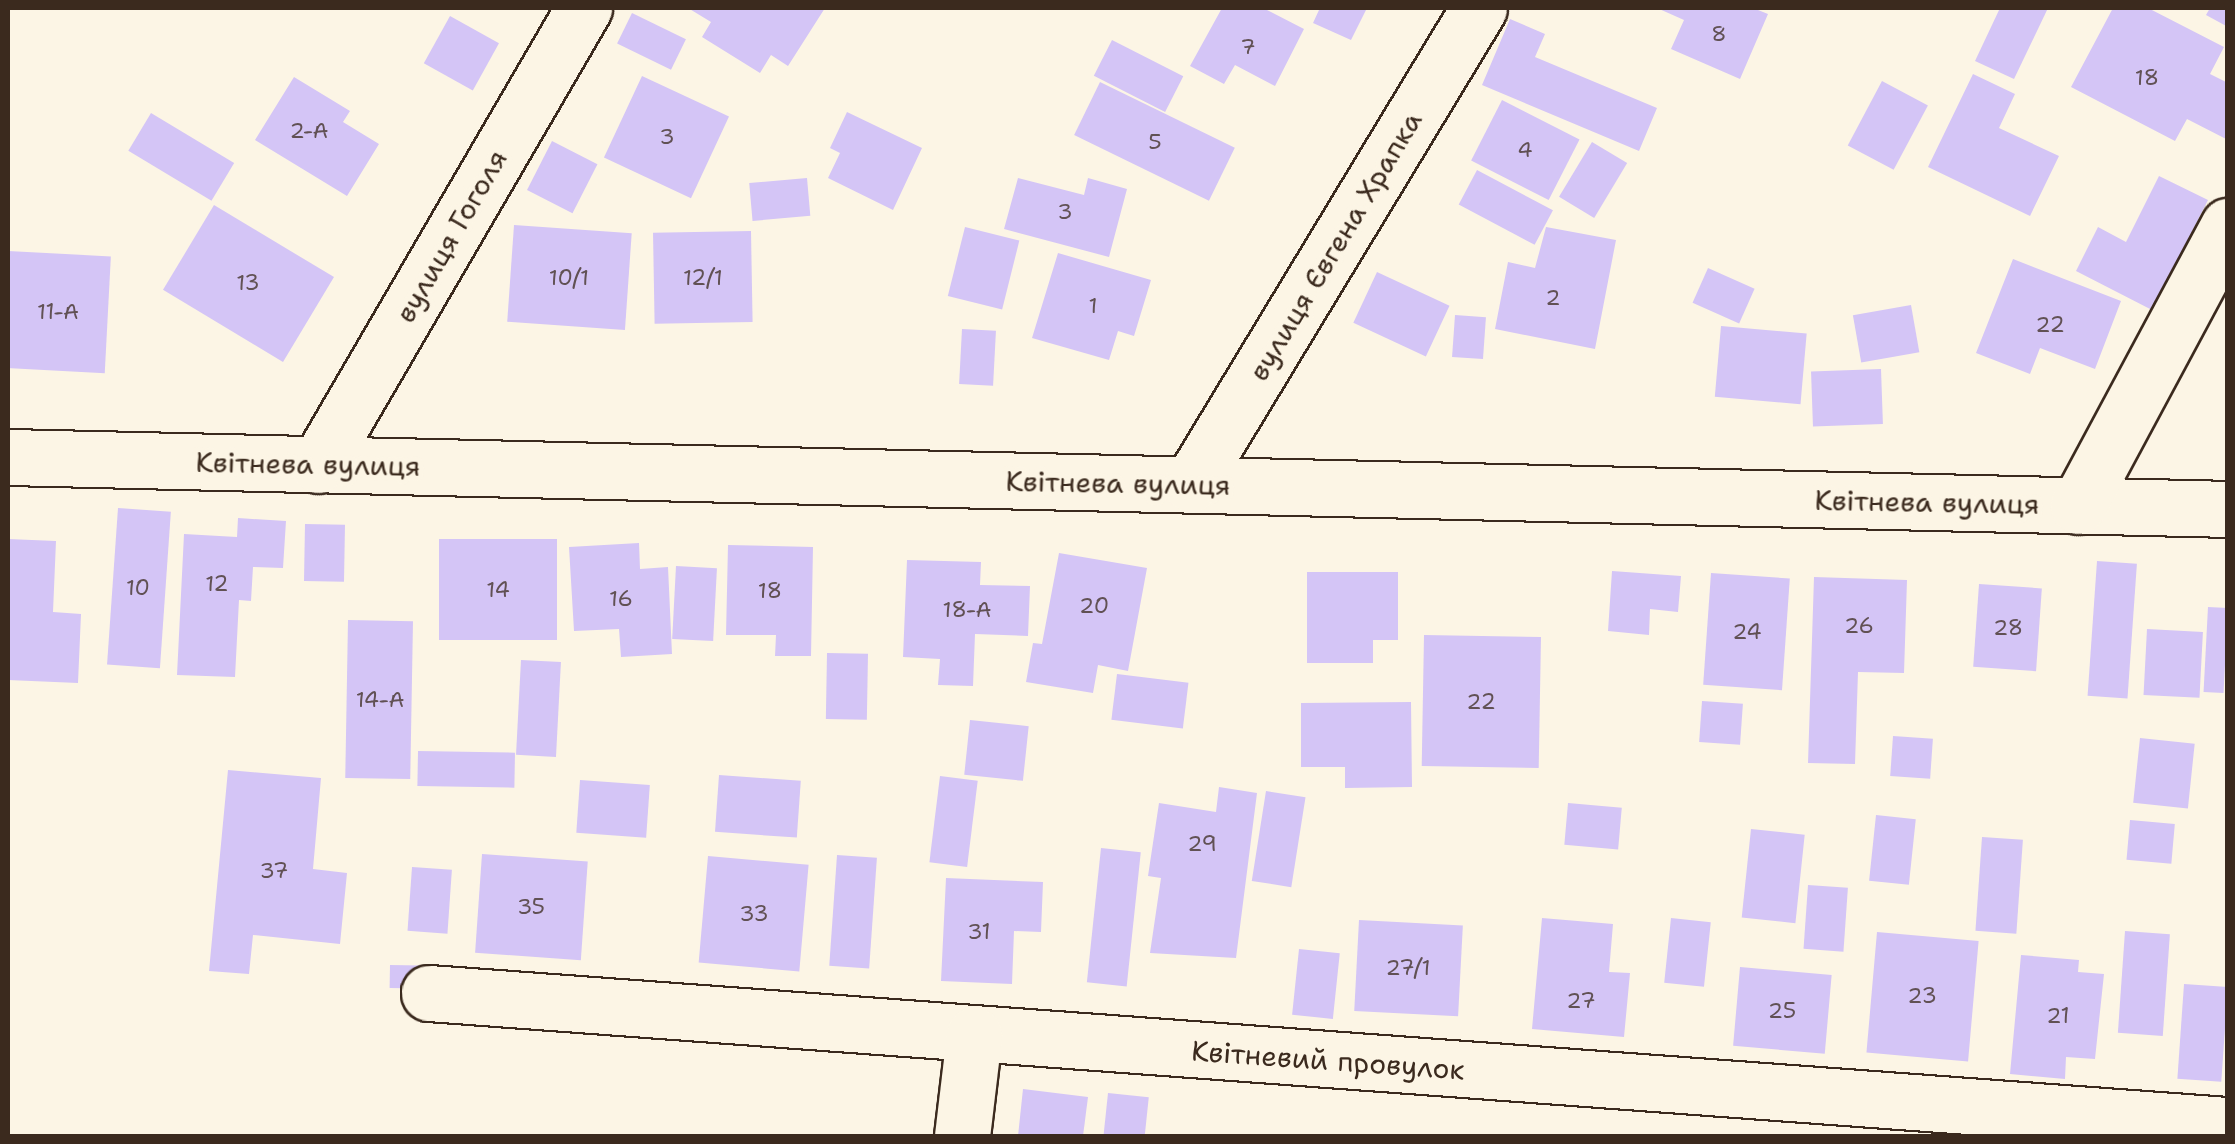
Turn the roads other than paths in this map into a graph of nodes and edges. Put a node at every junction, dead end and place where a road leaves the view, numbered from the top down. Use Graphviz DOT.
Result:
graph roads {
  1 [pos="584,8"];
  2 [pos="1479,8"];
  3 [pos="2228,226"];
  4 [pos="8,457"];
  5 [pos="318,465"];
  6 [pos="1191,484"];
  7 [pos="2078,506"];
  8 [pos="2228,508"];
  9 [pos="429,994"];
  10 [pos="974,1034"];
  11 [pos="2228,1125"];
  12 [pos="962,1136"];
  1 -- 5 [label="street, вулиця Гоголя"];
  2 -- 6 [label="street, вулиця Євгена Храпка"];
  3 -- 7 [label="street"];
  4 -- 5 [label="street, Квітнева вулиця"];
  5 -- 6 [label="street, Квітнева вулиця"];
  6 -- 7 [label="street, Квітнева вулиця"];
  7 -- 8 [label="street, Квітнева вулиця"];
  9 -- 10 [label="street, Квітневий провулок"];
  10 -- 11 [label="street, Квітневий провулок"];
  10 -- 12 [label="street"];
}
